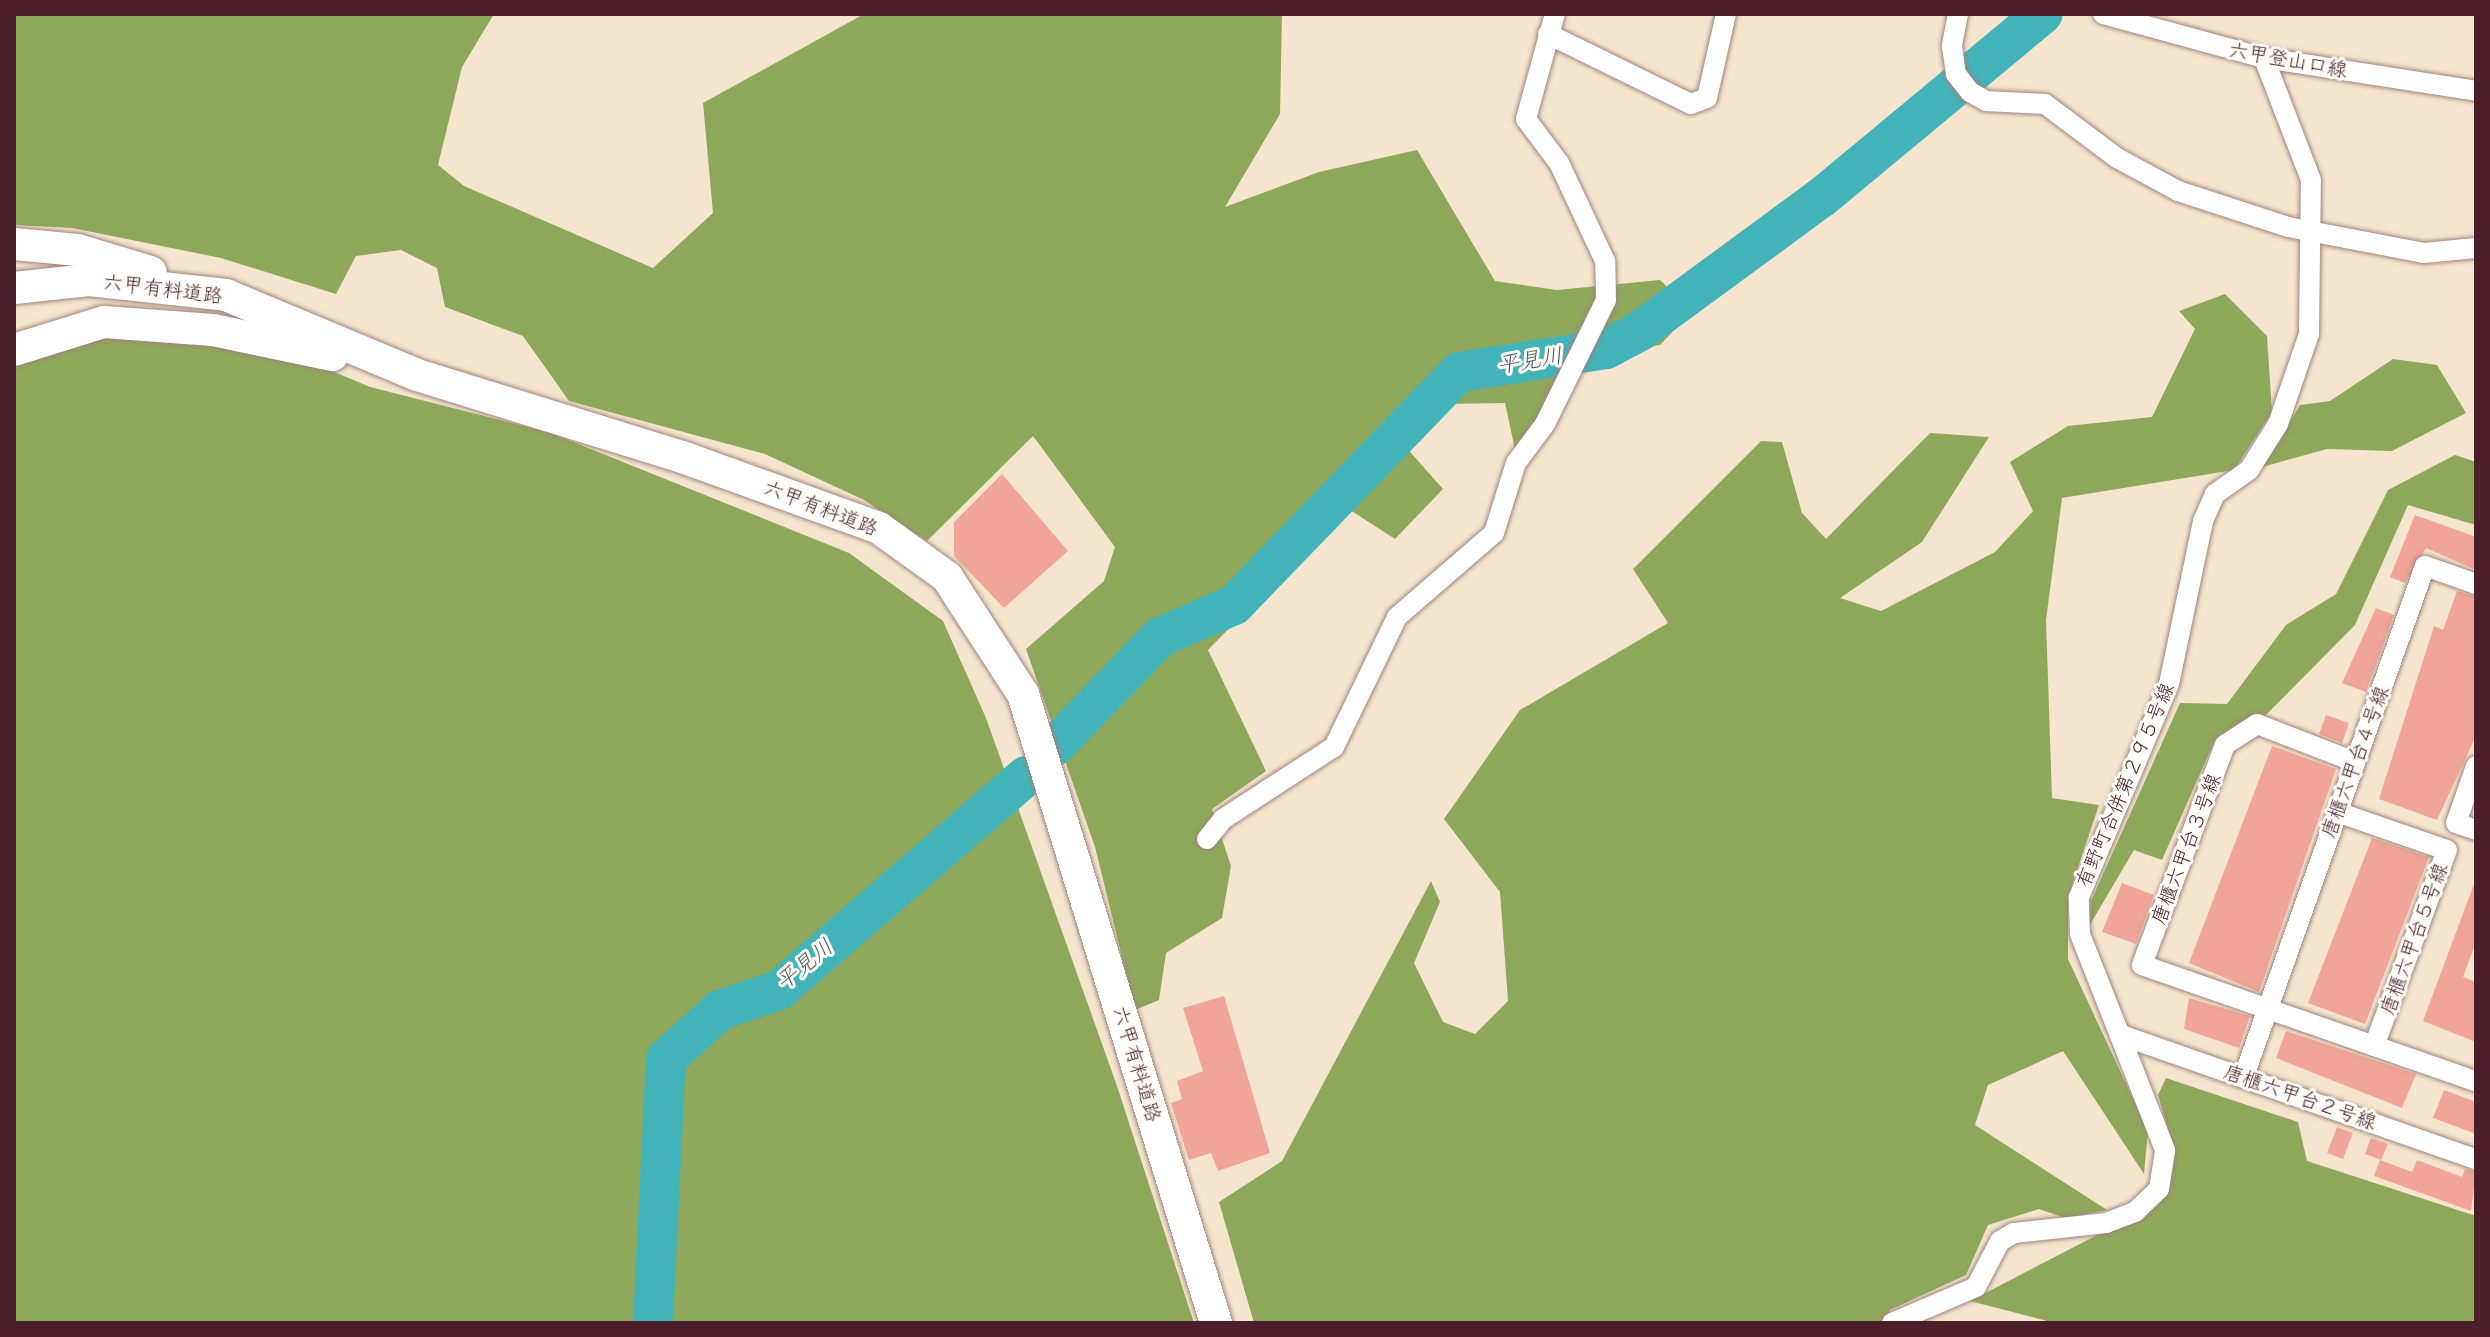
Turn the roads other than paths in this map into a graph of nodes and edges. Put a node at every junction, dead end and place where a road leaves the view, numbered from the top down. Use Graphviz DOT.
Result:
graph roads {
  1 [pos="1555,14"];
  2 [pos="1726,14"];
  3 [pos="1958,14"];
  4 [pos="2103,14"];
  5 [pos="1548,34"];
  6 [pos="2264,58"];
  7 [pos="2476,91"];
  8 [pos="2314,230"];
  9 [pos="14,244"];
  10 [pos="2476,248"];
  11 [pos="14,288"];
  12 [pos="226,295"];
  13 [pos="14,350"];
  14 [pos="417,375"];
  15 [pos="2476,584"];
  16 [pos="2355,762"];
  17 [pos="2476,766"];
  18 [pos="2337,812"];
  19 [pos="2476,830"];
  20 [pos="1207,839"];
  21 [pos="2267,1009"];
  22 [pos="2124,1036"];
  23 [pos="2374,1046"];
  24 [pos="2244,1076"];
  25 [pos="2476,1081"];
  26 [pos="2476,1159"];
  27 [pos="1216,1323"];
  28 [pos="1892,1323"];
  1 -- 5 [label="street"];
  2 -- 5 [label="street"];
  3 -- 8 [label="street"];
  4 -- 6 [label="street, 六甲登山口線"];
  5 -- 20 [label="street"];
  6 -- 7 [label="street, 六甲登山口線"];
  6 -- 8 [label="street, 有野町合併第２９５号線"];
  8 -- 10 [label="street"];
  8 -- 22 [label="street, 有野町合併第２９５号線"];
  9 -- 12 [label="main road"];
  11 -- 12 [label="main road, 六甲有料道路"];
  12 -- 14 [label="main road, 六甲有料道路"];
  13 -- 14 [label="main road"];
  14 -- 27 [label="main road, 六甲有料道路"];
  15 -- 16 [label="street, 唐櫃六甲台４号線"];
  16 -- 18 [label="street, 唐櫃六甲台４号線"];
  16 -- 21 [label="street, 唐櫃六甲台３号線"];
  17 -- 19 [label="street"];
  18 -- 21 [label="street, 唐櫃六甲台４号線"];
  18 -- 23 [label="street, 唐櫃六甲台５号線"];
  21 -- 23 [label="street"];
  21 -- 24 [label="street, 唐櫃六甲台４号線"];
  22 -- 24 [label="street, 唐櫃六甲台２号線"];
  22 -- 28 [label="street, 有野町合併第２９５号線"];
  23 -- 25 [label="street"];
  24 -- 26 [label="street, 唐櫃六甲台２号線"];
}
